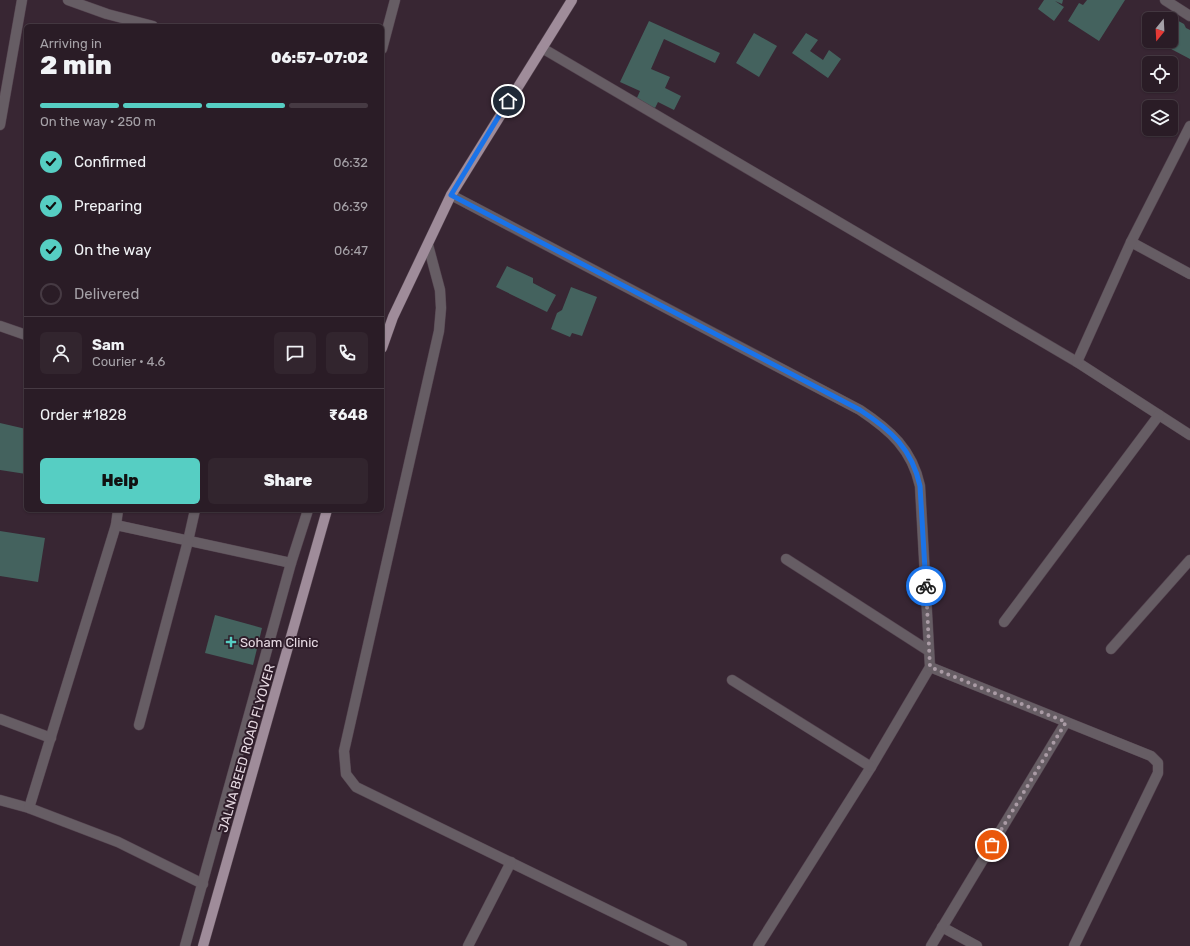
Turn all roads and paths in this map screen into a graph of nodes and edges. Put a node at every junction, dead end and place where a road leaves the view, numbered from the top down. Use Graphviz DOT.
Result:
graph roads {
  1 [pos="22,0"];
  2 [pos="68,0"];
  3 [pos="395,0"];
  4 [pos="572,0"];
  5 [pos="1165,0"];
  6 [pos="1190,16"];
  7 [pos="145,24"];
  8 [pos="384,42"];
  9 [pos="542,48"];
  10 [pos="0,125"];
  11 [pos="1190,126"];
  12 [pos="451,195"];
  13 [pos="1131,242"];
  14 [pos="428,245"];
  15 [pos="1190,274"];
  16 [pos="0,326"];
  17 [pos="24,333"];
  18 [pos="384,342"];
  19 [pos="1077,362"];
  20 [pos="1159,415"];
  21 [pos="1190,435"];
  22 [pos="118,512"];
  23 [pos="195,512"];
  24 [pos="307,512"];
  25 [pos="327,512"];
  26 [pos="116,525"];
  27 [pos="188,541"];
  28 [pos="786,558"];
  29 [pos="1190,560"];
  30 [pos="291,563"];
  31 [pos="1004,622"];
  32 [pos="1111,649"];
  33 [pos="929,651"];
  34 [pos="930,667"];
  35 [pos="732,680"];
  36 [pos="0,719"];
  37 [pos="1066,722"];
  38 [pos="139,725"];
  39 [pos="51,738"];
  40 [pos="871,767"];
  41 [pos="0,800"];
  42 [pos="29,808"];
  43 [pos="511,862"];
  44 [pos="203,884"];
  45 [pos="942,927"];
  46 [pos="185,946"];
  47 [pos="203,946"];
  48 [pos="468,946"];
  49 [pos="682,946"];
  50 [pos="758,946"];
  51 [pos="931,946"];
  52 [pos="977,946"];
  53 [pos="1074,946"];
  1 -- 10 [label="street"];
  2 -- 7 [label="street"];
  3 -- 8 [label="street"];
  4 -- 9 [label="main road"];
  5 -- 6 [label="street"];
  9 -- 12 [label="main road"];
  9 -- 19 [label="street"];
  11 -- 13 [label="street"];
  12 -- 14 [label="main road"];
  12 -- 33 [label="street"];
  13 -- 15 [label="street"];
  13 -- 19 [label="street"];
  14 -- 18 [label="main road"];
  14 -- 43 [label="street"];
  16 -- 17 [label="street"];
  19 -- 20 [label="street"];
  20 -- 21 [label="street"];
  20 -- 31 [label="street"];
  22 -- 26 [label="street"];
  23 -- 27 [label="street"];
  24 -- 30 [label="street"];
  25 -- 47 [label="main road, JALNA BEED ROAD FLYOVER"];
  26 -- 27 [label="street"];
  26 -- 39 [label="street"];
  27 -- 30 [label="street"];
  27 -- 38 [label="street"];
  28 -- 33 [label="street"];
  29 -- 32 [label="street"];
  30 -- 44 [label="street"];
  33 -- 34 [label="street"];
  34 -- 37 [label="street"];
  34 -- 40 [label="street"];
  35 -- 40 [label="street"];
  36 -- 39 [label="street"];
  37 -- 45 [label="street"];
  37 -- 53 [label="street"];
  39 -- 42 [label="street"];
  40 -- 50 [label="street"];
  41 -- 42 [label="street"];
  42 -- 44 [label="street"];
  43 -- 48 [label="street"];
  43 -- 49 [label="street"];
  44 -- 46 [label="street"];
  45 -- 51 [label="street"];
  45 -- 52 [label="street"];
}
